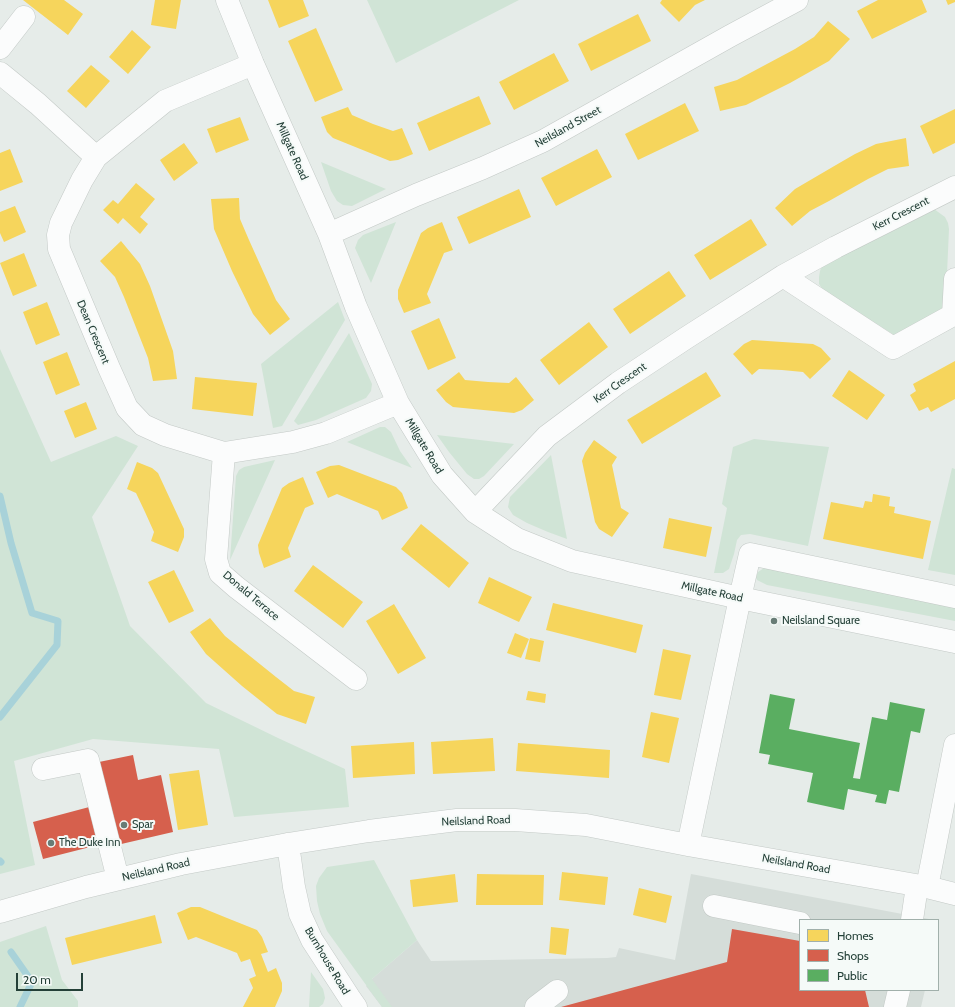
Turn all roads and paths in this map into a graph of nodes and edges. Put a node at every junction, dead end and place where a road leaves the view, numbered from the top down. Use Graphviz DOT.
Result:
graph roads {
  1 [pos="227,0"];
  2 [pos="797,0"];
  3 [pos="24,17"];
  4 [pos="0,48"];
  5 [pos="253,64"];
  6 [pos="0,73"];
  7 [pos="96,157"];
  8 [pos="955,187"];
  9 [pos="329,234"];
  10 [pos="783,276"];
  11 [pos="955,279"];
  12 [pos="398,403"];
  13 [pos="224,453"];
  14 [pos="475,512"];
  15 [pos="955,597"];
  16 [pos="740,598"];
  17 [pos="955,642"];
  18 [pos="356,679"];
  19 [pos="955,745"];
  20 [pos="44,769"];
  21 [pos="288,844"];
  22 [pos="688,845"];
  23 [pos="118,879"];
  24 [pos="922,887"];
  25 [pos="955,894"];
  26 [pos="714,906"];
  27 [pos="0,912"];
  28 [pos="912,919"];
  29 [pos="799,923"];
  30 [pos="557,991"];
  31 [pos="899,991"];
  32 [pos="348,1004"];
  33 [pos="536,1007"];
  34 [pos="895,1007"];
  1 -- 5 [label="street, Millgate Road"];
  2 -- 9 [label="street, Neilsland Street"];
  3 -- 4 [label="street"];
  5 -- 7 [label="street, Dean Crescent"];
  5 -- 9 [label="street, Millgate Road"];
  6 -- 7 [label="street"];
  7 -- 13 [label="street, Dean Crescent"];
  8 -- 10 [label="street, Kerr Crescent"];
  9 -- 12 [label="street, Millgate Road"];
  10 -- 11 [label="street"];
  10 -- 14 [label="street, Kerr Crescent"];
  12 -- 13 [label="street, Dean Crescent"];
  12 -- 14 [label="street, Millgate Road"];
  13 -- 18 [label="street, Donald Terrace"];
  14 -- 16 [label="street, Millgate Road"];
  15 -- 16 [label="street"];
  16 -- 17 [label="street, Millgate Road"];
  16 -- 22 [label="street"];
  19 -- 24 [label="street"];
  20 -- 23 [label="street"];
  21 -- 22 [label="street, Neilsland Road"];
  21 -- 23 [label="street, Neilsland Road"];
  21 -- 32 [label="street, Burnhouse Road"];
  22 -- 24 [label="street, Neilsland Road"];
  23 -- 27 [label="street, Neilsland Road"];
  24 -- 25 [label="street, Neilsland Road"];
  24 -- 28 [label="street"];
  26 -- 29 [label="street"];
  30 -- 33 [label="street"];
  31 -- 34 [label="street"];
}
